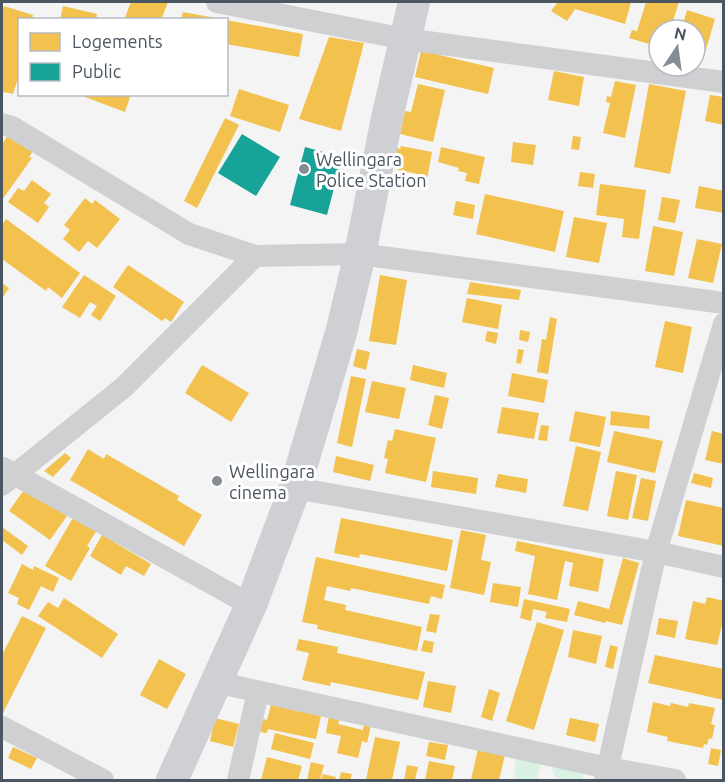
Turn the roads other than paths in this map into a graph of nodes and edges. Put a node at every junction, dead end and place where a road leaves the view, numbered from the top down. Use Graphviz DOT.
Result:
graph roads {
  1 [pos="217,2"];
  2 [pos="414,2"];
  3 [pos="405,39"];
  4 [pos="723,82"];
  5 [pos="2,124"];
  6 [pos="360,254"];
  7 [pos="255,256"];
  8 [pos="723,303"];
  9 [pos="723,324"];
  10 [pos="6,476"];
  11 [pos="296,488"];
  12 [pos="656,552"];
  13 [pos="723,567"];
  14 [pos="250,605"];
  15 [pos="215,682"];
  16 [pos="258,692"];
  17 [pos="2,727"];
  18 [pos="606,774"];
  19 [pos="103,780"];
  20 [pos="172,780"];
  21 [pos="238,780"];
  22 [pos="675,780"];
  1 -- 3 [label="street"];
  2 -- 3 [label="street"];
  3 -- 4 [label="street"];
  3 -- 6 [label="street"];
  5 -- 7 [label="street"];
  6 -- 7 [label="street"];
  6 -- 8 [label="street"];
  6 -- 11 [label="street"];
  7 -- 10 [label="street"];
  9 -- 12 [label="street"];
  10 -- 14 [label="street"];
  11 -- 12 [label="street"];
  11 -- 14 [label="street"];
  12 -- 13 [label="street"];
  12 -- 18 [label="street"];
  14 -- 15 [label="street"];
  15 -- 16 [label="street"];
  15 -- 20 [label="street"];
  16 -- 18 [label="street"];
  16 -- 21 [label="street"];
  17 -- 19 [label="street"];
  18 -- 22 [label="street"];
}
